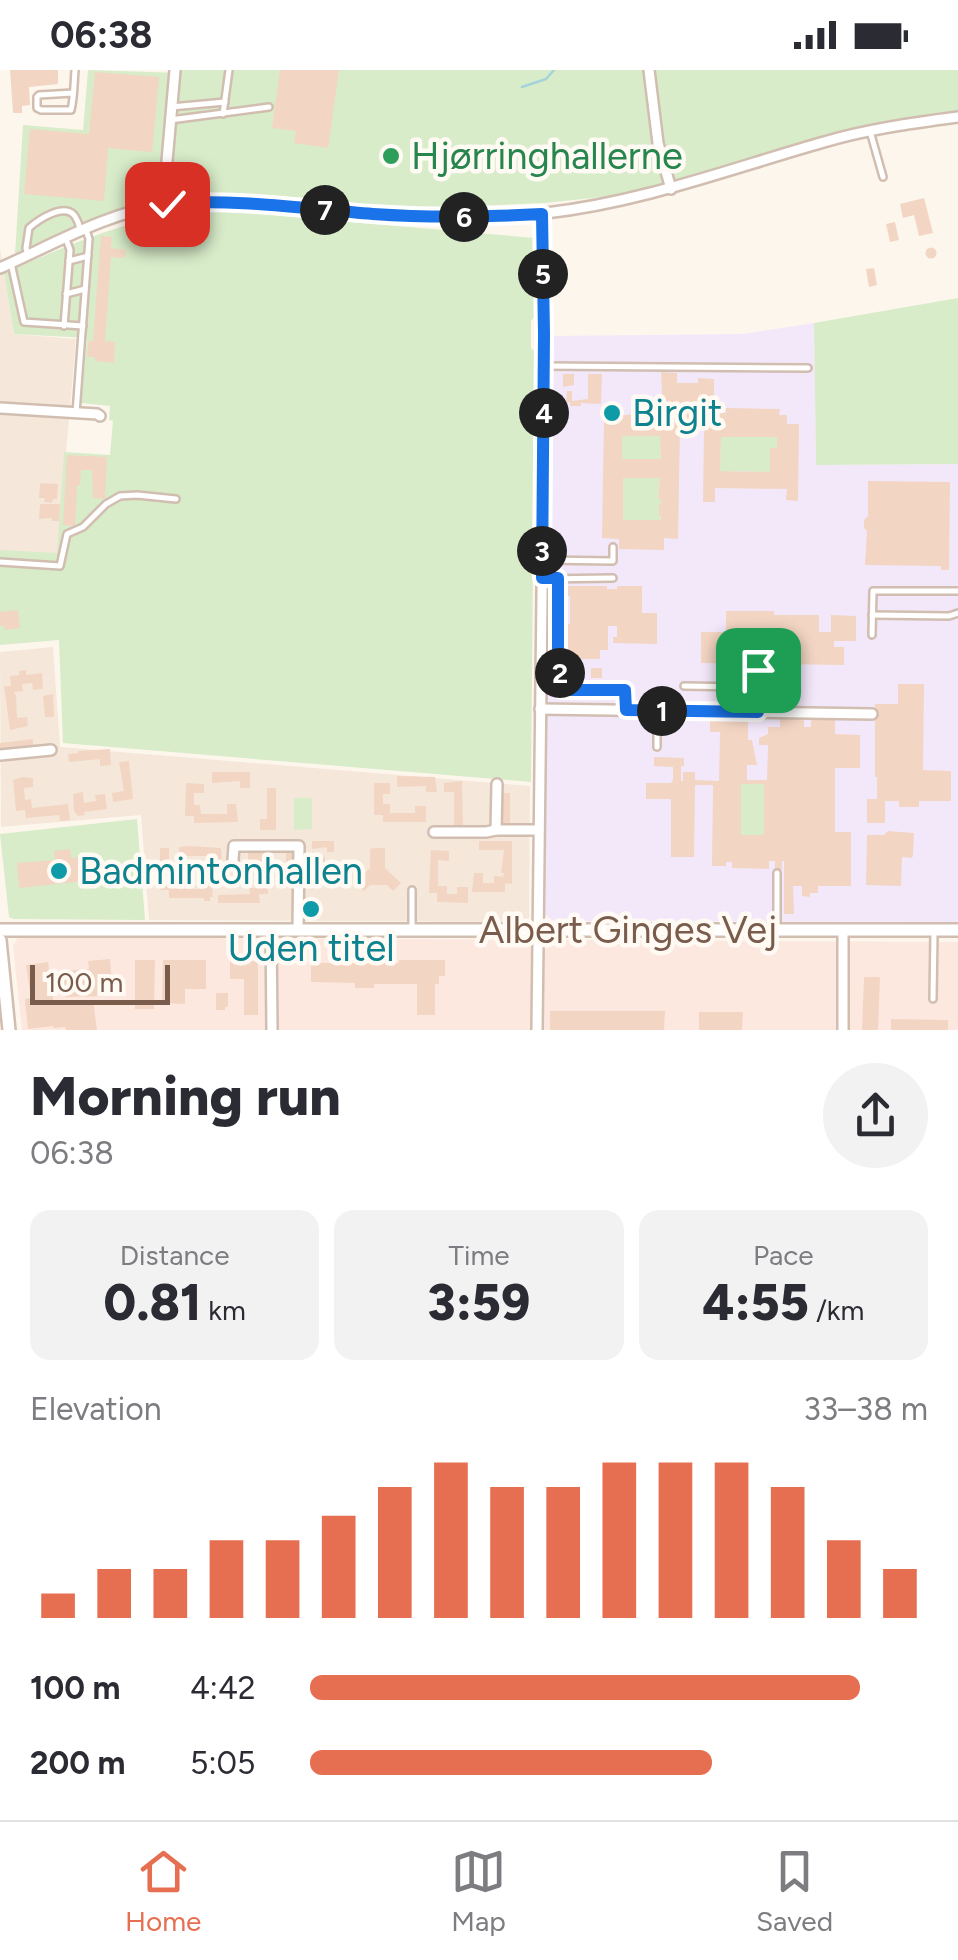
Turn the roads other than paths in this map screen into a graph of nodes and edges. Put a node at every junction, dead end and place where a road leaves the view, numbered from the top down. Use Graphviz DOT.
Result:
graph roads {
  1 [pos="75,70"];
  2 [pos="175,70"];
  3 [pos="229,70"];
  4 [pos="649,70"];
  5 [pos="73,93"];
  6 [pos="225,102"];
  7 [pos="191,105"];
  8 [pos="171,108"];
  9 [pos="269,108"];
  10 [pos="223,114"];
  11 [pos="958,117"];
  12 [pos="189,118"];
  13 [pos="170,120"];
  14 [pos="870,131"];
  15 [pos="883,177"];
  16 [pos="671,189"];
  17 [pos="167,204"];
  18 [pos="542,214"];
  19 [pos="84,231"];
  20 [pos="66,239"];
  21 [pos="28,256"];
  22 [pos="88,256"];
  23 [pos="69,261"];
  24 [pos="11,263"];
  25 [pos="0,268"];
  26 [pos="86,289"];
  27 [pos="66,294"];
  28 [pos="64,326"];
  29 [pos="82,326"];
  30 [pos="544,366"];
  31 [pos="808,368"];
  32 [pos="0,408"];
  33 [pos="76,413"];
  34 [pos="100,416"];
  35 [pos="176,499"];
  36 [pos="613,547"];
  37 [pos="542,560"];
  38 [pos="0,562"];
  39 [pos="542,578"];
  40 [pos="558,578"];
  41 [pos="613,578"];
  42 [pos="958,591"];
  43 [pos="958,614"];
  44 [pos="872,615"];
  45 [pos="872,634"];
  46 [pos="758,670"];
  47 [pos="684,686"];
  48 [pos="743,687"];
  49 [pos="540,709"];
  50 [pos="626,710"];
  51 [pos="657,711"];
  52 [pos="758,712"];
  53 [pos="872,714"];
  54 [pos="657,746"];
  55 [pos="51,750"];
  56 [pos="0,755"];
  57 [pos="498,784"];
  58 [pos="496,830"];
  59 [pos="539,830"];
  60 [pos="434,832"];
  61 [pos="234,860"];
  62 [pos="778,873"];
  63 [pos="412,890"];
  64 [pos="0,930"];
  65 [pos="272,930"];
  66 [pos="298,930"];
  67 [pos="412,930"];
  68 [pos="538,930"];
  69 [pos="843,930"];
  70 [pos="934,930"];
  71 [pos="958,930"];
  72 [pos="777,931"];
  73 [pos="0,940"];
  74 [pos="933,998"];
  75 [pos="9,1030"];
  76 [pos="272,1030"];
  77 [pos="537,1030"];
  78 [pos="843,1030"];
  1 -- 5 [label="lane"];
  2 -- 8 [label="street"];
  3 -- 6 [label="lane"];
  4 -- 16 [label="street"];
  5 -- 5 [label="lane"];
  6 -- 7 [label="lane"];
  6 -- 10 [label="lane"];
  7 -- 8 [label="lane"];
  7 -- 12 [label="lane"];
  8 -- 13 [label="street"];
  9 -- 10 [label="lane"];
  10 -- 12 [label="lane"];
  11 -- 14 [label="street"];
  12 -- 13 [label="lane"];
  13 -- 17 [label="street"];
  14 -- 15 [label="lane"];
  14 -- 16 [label="street"];
  16 -- 18 [label="street"];
  17 -- 18 [label="street"];
  17 -- 19 [label="street"];
  18 -- 30 [label="street"];
  19 -- 20 [label="street"];
  19 -- 21 [label="lane"];
  19 -- 22 [label="lane"];
  20 -- 21 [label="street"];
  20 -- 23 [label="lane"];
  21 -- 24 [label="street"];
  22 -- 23 [label="lane"];
  22 -- 26 [label="lane"];
  23 -- 27 [label="lane"];
  24 -- 25 [label="street"];
  24 -- 28 [label="lane"];
  26 -- 27 [label="lane"];
  26 -- 29 [label="lane"];
  27 -- 28 [label="lane"];
  28 -- 29 [label="lane"];
  29 -- 33 [label="lane"];
  30 -- 31 [label="lane"];
  30 -- 37 [label="street"];
  32 -- 33 [label="street"];
  33 -- 34 [label="street"];
  35 -- 38 [label="lane"];
  36 -- 37 [label="lane"];
  37 -- 39 [label="street"];
  39 -- 40 [label="lane"];
  39 -- 49 [label="street"];
  40 -- 41 [label="lane"];
  40 -- 50 [label="lane"];
  42 -- 44 [label="lane"];
  43 -- 44 [label="lane"];
  44 -- 45 [label="lane"];
  46 -- 52 [label="lane"];
  47 -- 48 [label="lane"];
  49 -- 50 [label="street"];
  49 -- 59 [label="street"];
  50 -- 51 [label="street"];
  51 -- 52 [label="street"];
  51 -- 54 [label="lane"];
  52 -- 53 [label="street"];
  55 -- 56 [label="street"];
  57 -- 58 [label="street"];
  58 -- 59 [label="street"];
  58 -- 60 [label="street"];
  59 -- 68 [label="street"];
  61 -- 66 [label="street"];
  62 -- 72 [label="lane"];
  63 -- 67 [label="lane"];
  64 -- 65 [label="street, Albert Ginges Vej"];
  65 -- 66 [label="street, Albert Ginges Vej"];
  65 -- 76 [label="street"];
  66 -- 67 [label="street, Albert Ginges Vej"];
  67 -- 68 [label="street, Albert Ginges Vej"];
  68 -- 72 [label="street, Albert Ginges Vej"];
  68 -- 77 [label="street"];
  69 -- 70 [label="street, Albert Ginges Vej"];
  69 -- 72 [label="street, Albert Ginges Vej"];
  69 -- 78 [label="street"];
  70 -- 71 [label="street, Albert Ginges Vej"];
  70 -- 74 [label="lane"];
  73 -- 75 [label="street"];
}
